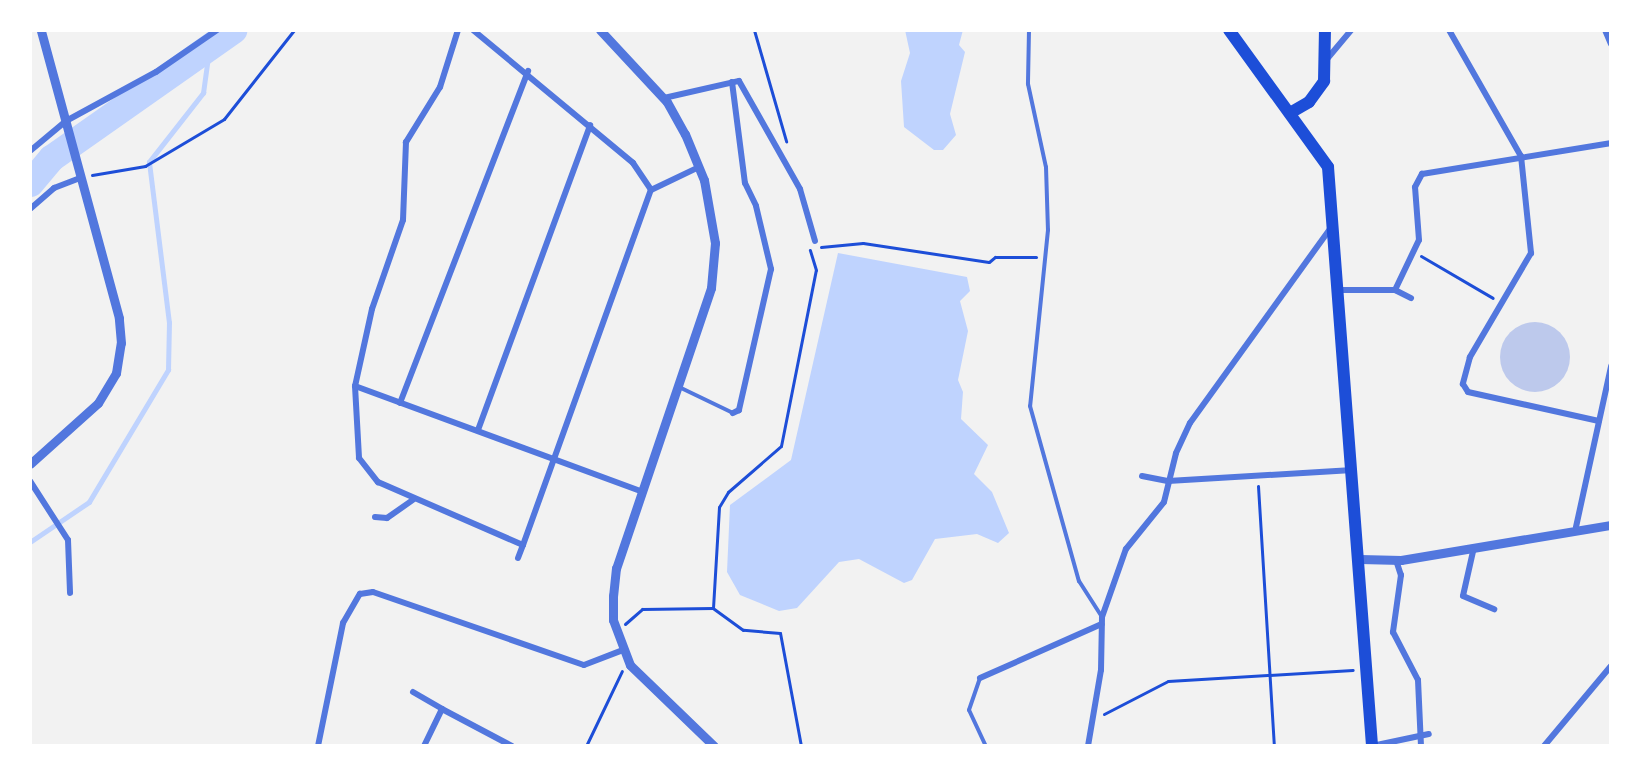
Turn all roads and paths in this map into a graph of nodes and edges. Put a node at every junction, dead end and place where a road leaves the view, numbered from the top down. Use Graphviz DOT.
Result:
graph roads {
  1 [pos="41,30"];
  2 [pos="217,30"];
  3 [pos="294,30"];
  4 [pos="458,30"];
  5 [pos="473,30"];
  6 [pos="600,30"];
  7 [pos="754,30"];
  8 [pos="1029,30"];
  9 [pos="1229,30"];
  10 [pos="1325,30"];
  11 [pos="1351,30"];
  12 [pos="1449,30"];
  13 [pos="1605,30"];
  14 [pos="1611,44"];
  15 [pos="1327,58"];
  16 [pos="528,71"];
  17 [pos="732,82"];
  18 [pos="664,98"];
  19 [pos="1290,113"];
  20 [pos="67,125"];
  21 [pos="590,125"];
  22 [pos="1611,143"];
  23 [pos="787,144"];
  24 [pos="30,151"];
  25 [pos="1521,156"];
  26 [pos="699,167"];
  27 [pos="81,174"];
  28 [pos="651,190"];
  29 [pos="30,209"];
  30 [pos="1335,223"];
  31 [pos="807,237"];
  32 [pos="815,241"];
  33 [pos="1414,253"];
  34 [pos="1047,257"];
  35 [pos="1341,290"];
  36 [pos="1395,290"];
  37 [pos="1411,298"];
  38 [pos="1505,305"];
  39 [pos="1611,366"];
  40 [pos="355,386"];
  41 [pos="678,387"];
  42 [pos="400,403"];
  43 [pos="733,413"];
  44 [pos="1599,421"];
  45 [pos="478,430"];
  46 [pos="554,457"];
  47 [pos="30,464"];
  48 [pos="1354,470"];
  49 [pos="1257,475"];
  50 [pos="1142,476"];
  51 [pos="30,481"];
  52 [pos="1168,481"];
  53 [pos="643,492"];
  54 [pos="413,500"];
  55 [pos="375,517"];
  56 [pos="1611,525"];
  57 [pos="1576,527"];
  58 [pos="523,545"];
  59 [pos="1474,546"];
  60 [pos="518,558"];
  61 [pos="1360,559"];
  62 [pos="1396,560"];
  63 [pos="70,593"];
  64 [pos="713,608"];
  65 [pos="1494,609"];
  66 [pos="1102,620"];
  67 [pos="616,629"];
  68 [pos="621,651"];
  69 [pos="628,661"];
  70 [pos="1611,666"];
  71 [pos="1367,669"];
  72 [pos="1270,675"];
  73 [pos="980,678"];
  74 [pos="412,692"];
  75 [pos="442,709"];
  76 [pos="1093,719"];
  77 [pos="1429,734"];
  78 [pos="1421,736"];
  79 [pos="318,746"];
  80 [pos="424,746"];
  81 [pos="513,746"];
  82 [pos="586,746"];
  83 [pos="714,746"];
  84 [pos="801,746"];
  85 [pos="986,746"];
  86 [pos="1088,746"];
  87 [pos="1274,746"];
  88 [pos="1372,746"];
  89 [pos="1421,746"];
  90 [pos="1544,746"];
  1 -- 20 [label="street"];
  2 -- 20 [label="street"];
  3 -- 27 [label="path"];
  4 -- 40 [label="street"];
  5 -- 16 [label="street"];
  6 -- 18 [label="street"];
  7 -- 23 [label="path"];
  8 -- 34 [label="lane"];
  9 -- 19 [label="main road"];
  10 -- 15 [label="main road"];
  11 -- 15 [label="street"];
  12 -- 25 [label="street"];
  13 -- 14 [label="street"];
  15 -- 19 [label="main road"];
  16 -- 21 [label="street"];
  16 -- 42 [label="street"];
  17 -- 18 [label="street"];
  17 -- 32 [label="street"];
  17 -- 43 [label="street"];
  18 -- 26 [label="street"];
  19 -- 30 [label="main road"];
  20 -- 24 [label="street"];
  20 -- 27 [label="street"];
  21 -- 28 [label="street"];
  21 -- 45 [label="street"];
  22 -- 25 [label="street"];
  25 -- 33 [label="street"];
  25 -- 38 [label="street"];
  26 -- 28 [label="street"];
  26 -- 41 [label="street"];
  27 -- 29 [label="street"];
  27 -- 47 [label="street"];
  28 -- 46 [label="street"];
  30 -- 35 [label="main road"];
  30 -- 52 [label="street"];
  31 -- 64 [label="path"];
  32 -- 34 [label="path"];
  33 -- 36 [label="street"];
  33 -- 38 [label="path"];
  34 -- 66 [label="lane"];
  35 -- 36 [label="street"];
  35 -- 48 [label="main road"];
  36 -- 37 [label="street"];
  38 -- 44 [label="street"];
  39 -- 44 [label="street"];
  40 -- 42 [label="street"];
  40 -- 54 [label="street"];
  41 -- 43 [label="lane"];
  41 -- 53 [label="street"];
  42 -- 45 [label="street"];
  44 -- 57 [label="street"];
  45 -- 46 [label="street"];
  46 -- 53 [label="street"];
  46 -- 58 [label="street"];
  48 -- 49 [label="street"];
  48 -- 61 [label="main road"];
  49 -- 52 [label="street"];
  49 -- 72 [label="path"];
  50 -- 52 [label="street"];
  51 -- 63 [label="street"];
  52 -- 66 [label="street"];
  53 -- 67 [label="street"];
  54 -- 55 [label="street"];
  54 -- 58 [label="street"];
  56 -- 57 [label="street"];
  57 -- 59 [label="street"];
  58 -- 60 [label="street"];
  59 -- 62 [label="street"];
  59 -- 65 [label="street"];
  61 -- 62 [label="street"];
  61 -- 71 [label="main road"];
  62 -- 78 [label="street"];
  64 -- 67 [label="path"];
  64 -- 84 [label="path"];
  66 -- 73 [label="street"];
  66 -- 76 [label="street"];
  67 -- 68 [label="street"];
  68 -- 69 [label="street"];
  68 -- 79 [label="street"];
  69 -- 82 [label="path"];
  69 -- 83 [label="street"];
  70 -- 90 [label="street"];
  71 -- 72 [label="path"];
  71 -- 88 [label="main road"];
  72 -- 76 [label="path"];
  72 -- 87 [label="path"];
  73 -- 85 [label="lane"];
  74 -- 75 [label="street"];
  75 -- 80 [label="street"];
  75 -- 81 [label="street"];
  76 -- 86 [label="street"];
  77 -- 78 [label="street"];
  78 -- 88 [label="street"];
  78 -- 89 [label="street"];
}
